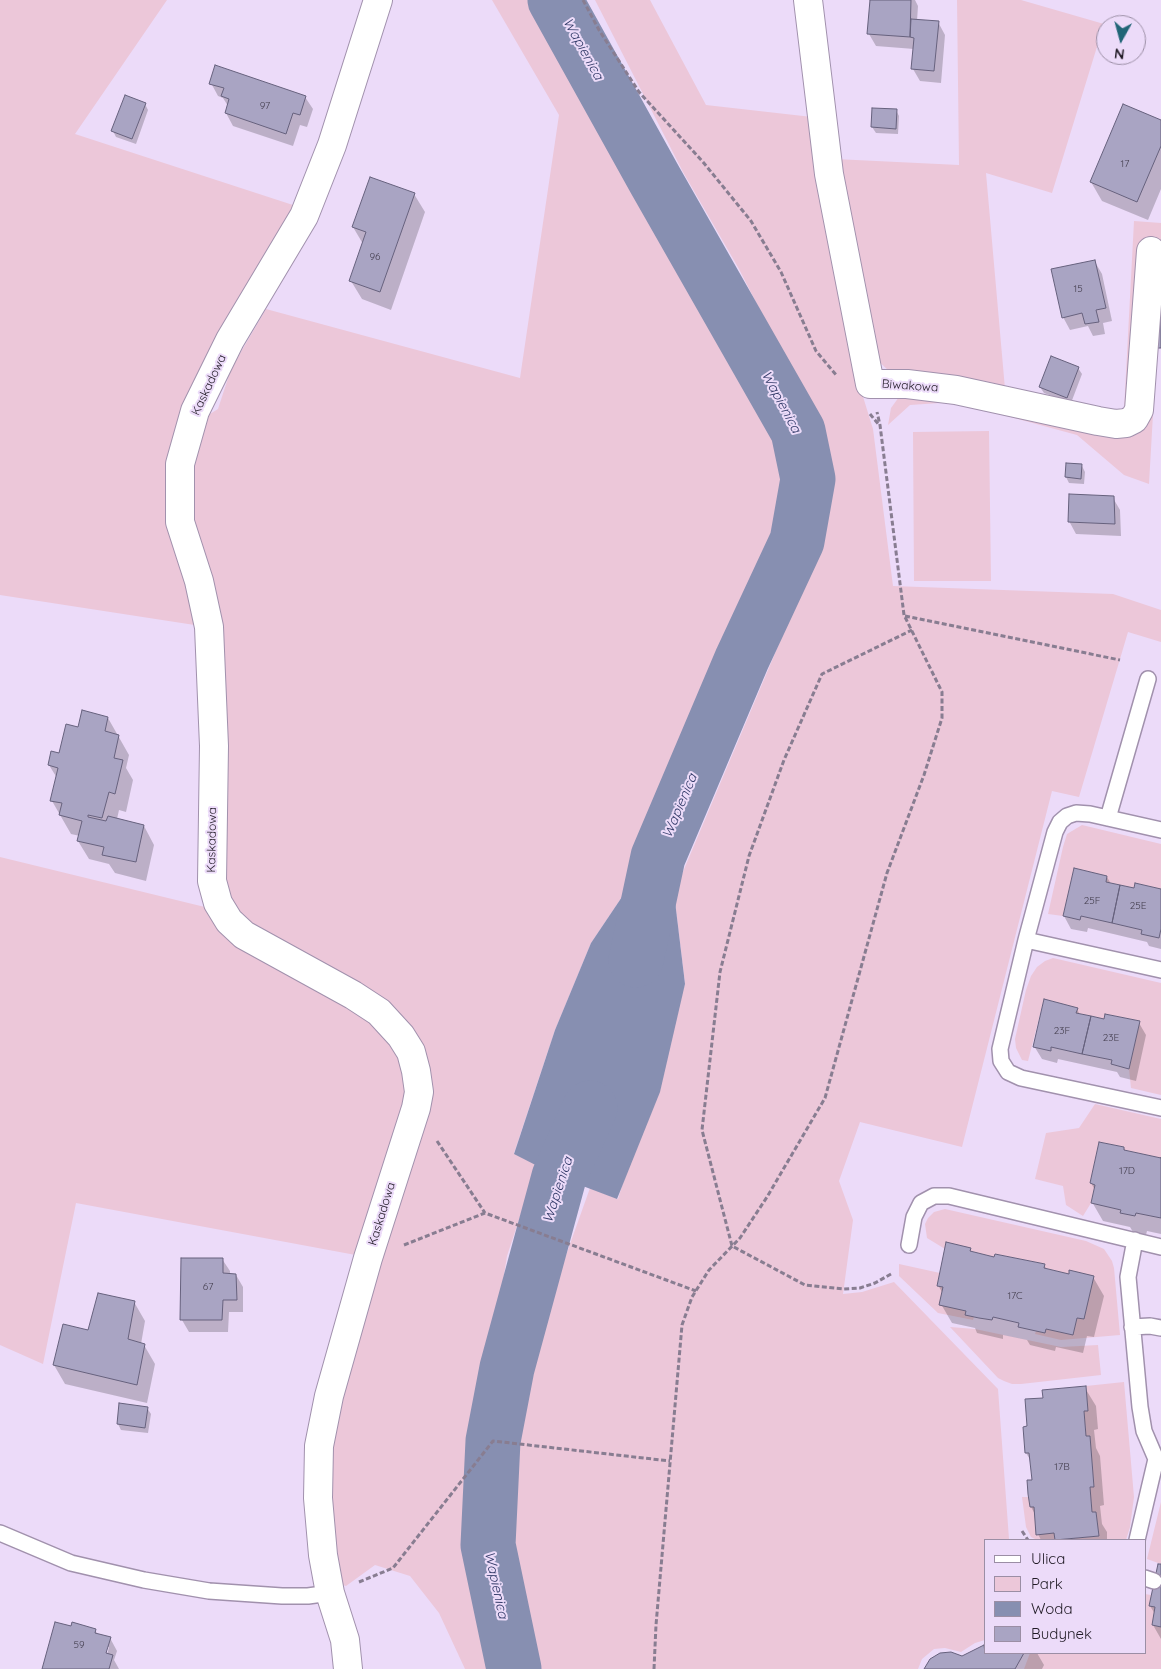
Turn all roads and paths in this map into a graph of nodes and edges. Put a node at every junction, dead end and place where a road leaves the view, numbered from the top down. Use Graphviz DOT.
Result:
graph roads {
  1 [pos="378,0"];
  2 [pos="583,0"];
  3 [pos="808,0"];
  4 [pos="1151,251"];
  5 [pos="838,378"];
  6 [pos="870,384"];
  7 [pos="868,412"];
  8 [pos="880,425"];
  9 [pos="904,615"];
  10 [pos="912,630"];
  11 [pos="1120,660"];
  12 [pos="1148,679"];
  13 [pos="1108,818"];
  14 [pos="1161,830"];
  15 [pos="1026,940"];
  16 [pos="1161,970"];
  17 [pos="416,1108"];
  18 [pos="1161,1108"];
  19 [pos="486,1213"];
  20 [pos="1136,1240"];
  21 [pos="909,1245"];
  22 [pos="732,1246"];
  23 [pos="1161,1247"];
  24 [pos="368,1258"];
  25 [pos="890,1274"];
  26 [pos="696,1291"];
  27 [pos="1132,1327"];
  28 [pos="1161,1328"];
  29 [pos="670,1461"];
  30 [pos="1022,1531"];
  31 [pos="0,1533"];
  32 [pos="1027,1539"];
  33 [pos="1137,1539"];
  34 [pos="330,1593"];
  35 [pos="348,1669"];
  36 [pos="654,1669"];
  1 -- 17 [label="street, Kaskadowa"];
  2 -- 5 [label="path"];
  3 -- 6 [label="street, Biwakowa"];
  4 -- 6 [label="street, Biwakowa"];
  6 -- 8 [label="path"];
  7 -- 8 [label="path"];
  8 -- 9 [label="path"];
  9 -- 10 [label="path"];
  9 -- 11 [label="path"];
  10 -- 22 [label="path"];
  10 -- 22 [label="path"];
  12 -- 13 [label="lane"];
  13 -- 14 [label="lane"];
  13 -- 15 [label="lane"];
  15 -- 16 [label="lane"];
  15 -- 18 [label="lane"];
  17 -- 19 [label="path"];
  17 -- 24 [label="street, Kaskadowa"];
  19 -- 24 [label="path"];
  19 -- 26 [label="path"];
  20 -- 21 [label="lane"];
  20 -- 23 [label="lane"];
  20 -- 27 [label="lane"];
  22 -- 25 [label="path"];
  22 -- 26 [label="path"];
  24 -- 34 [label="street, Kaskadowa"];
  26 -- 29 [label="path"];
  27 -- 28 [label="lane"];
  27 -- 33 [label="lane"];
  29 -- 34 [label="path"];
  29 -- 36 [label="path"];
  30 -- 32 [label="path"];
  31 -- 34 [label="lane"];
  34 -- 35 [label="street, Kaskadowa"];
}
